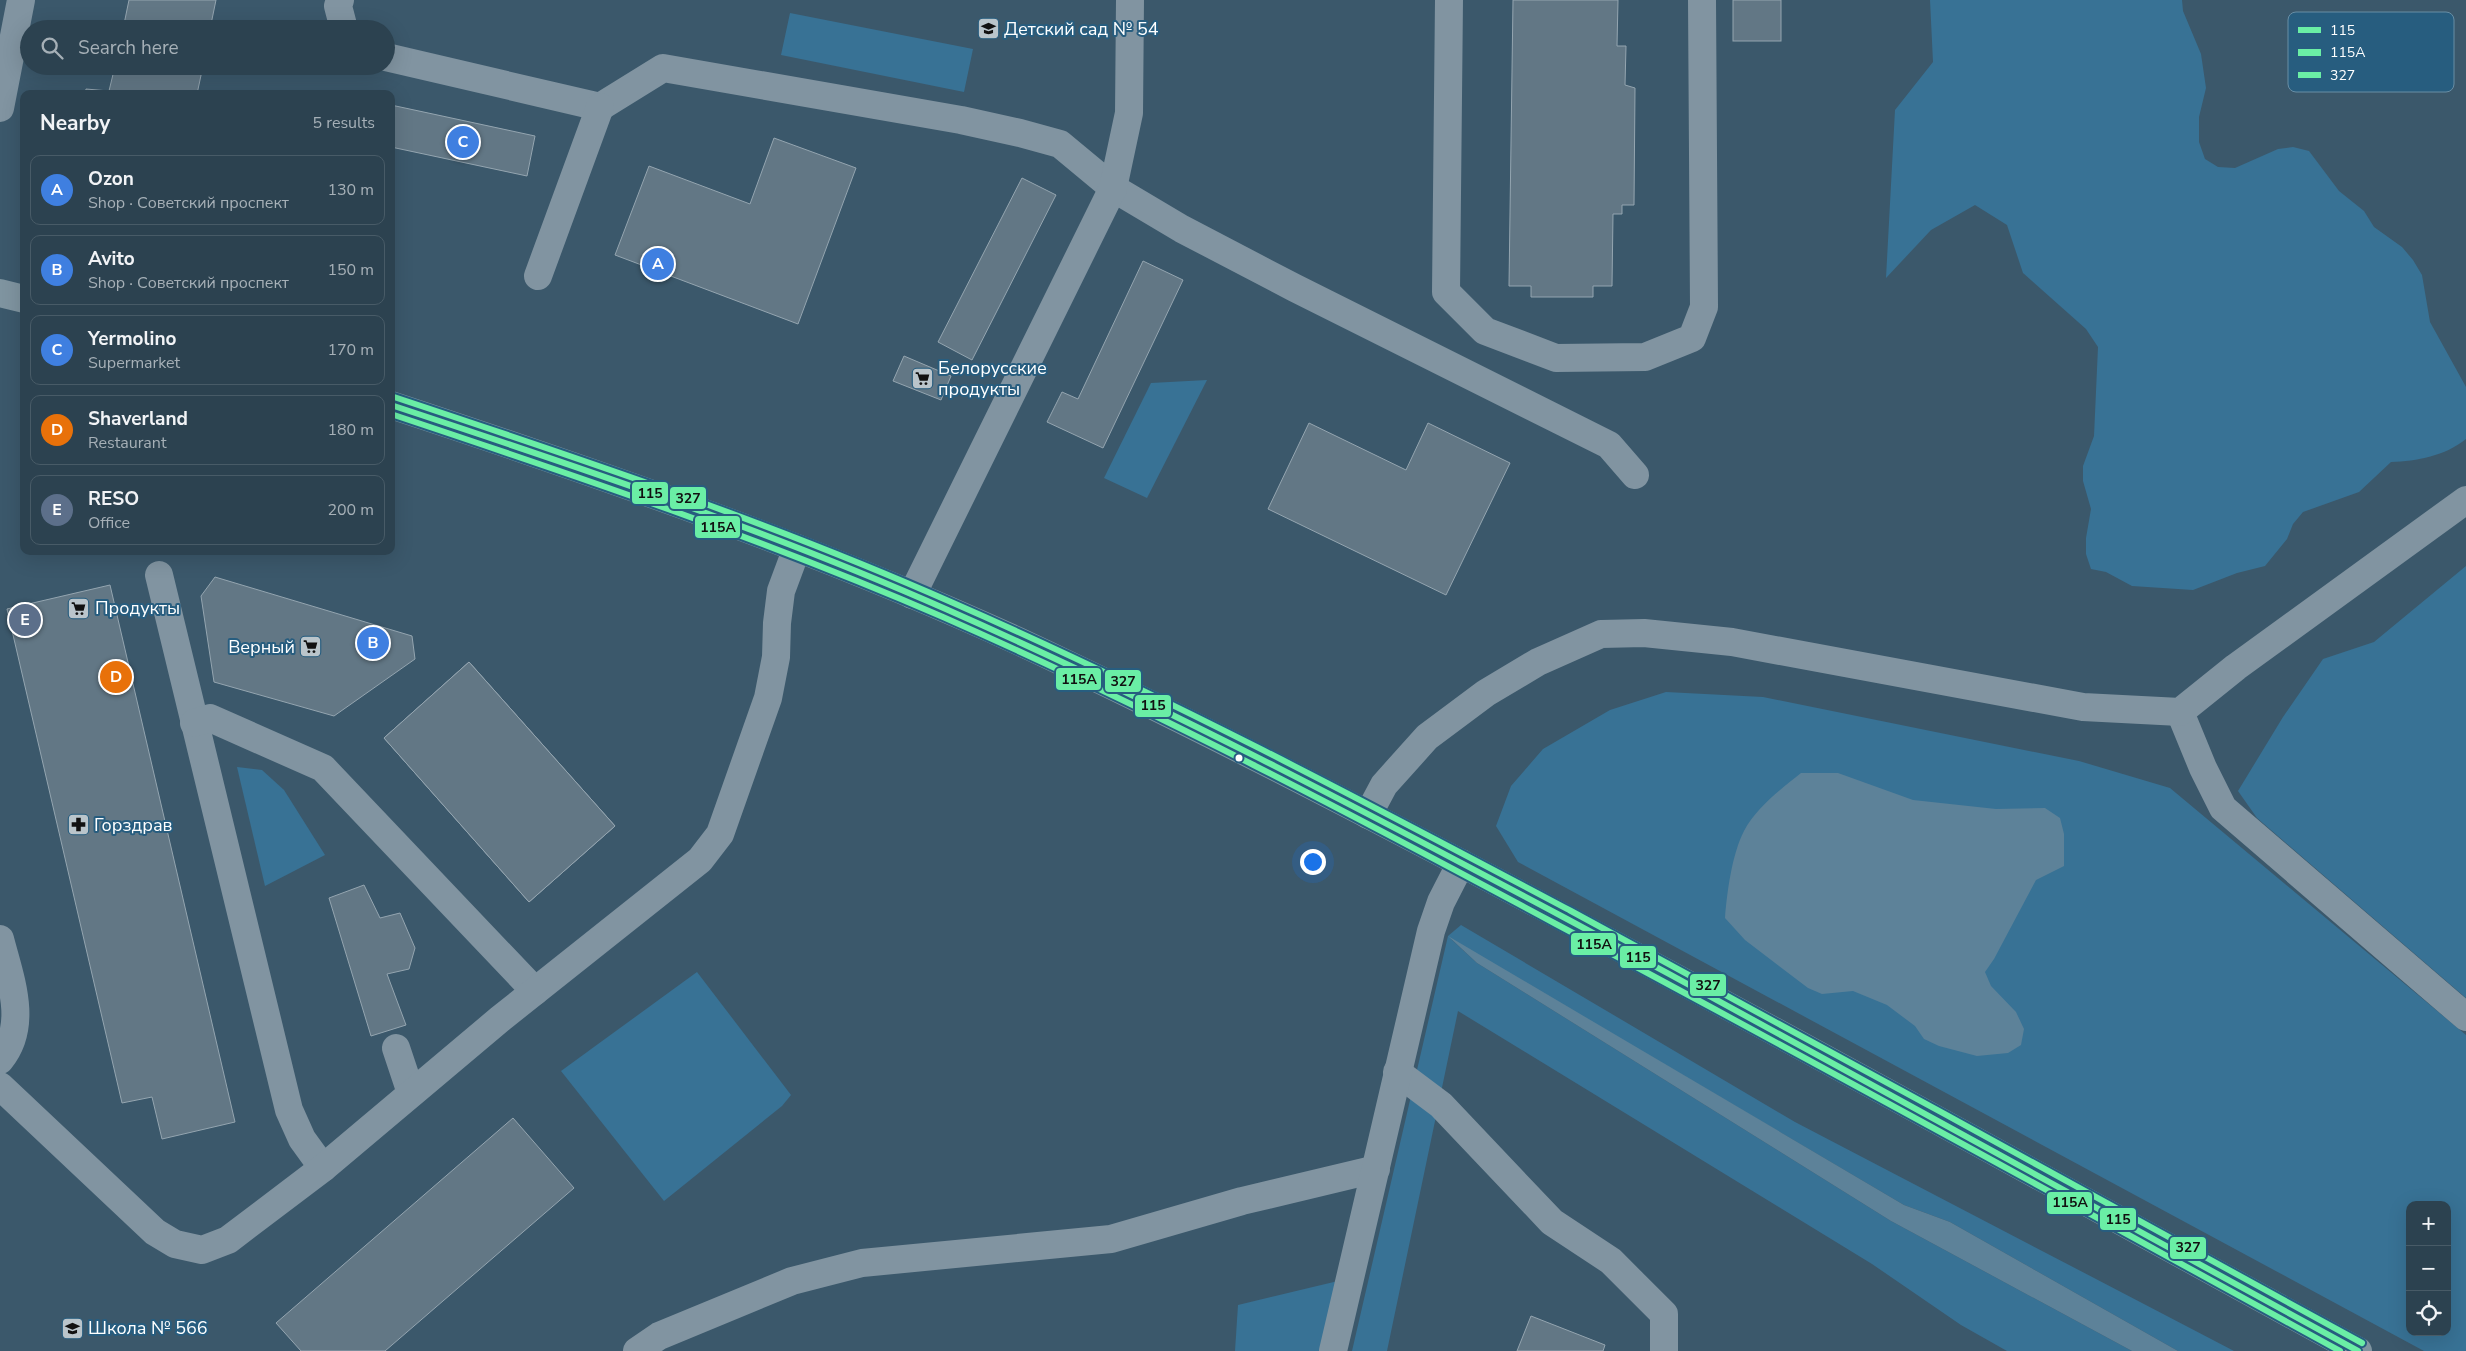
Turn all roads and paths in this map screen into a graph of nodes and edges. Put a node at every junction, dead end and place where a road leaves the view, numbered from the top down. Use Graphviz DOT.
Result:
graph roads {
  1 [pos="21,0"];
  2 [pos="340,0"];
  3 [pos="1130,0"];
  4 [pos="1449,0"];
  5 [pos="1702,0"];
  6 [pos="342,20"];
  7 [pos="395,59"];
  8 [pos="600,107"];
  9 [pos="0,108"];
  10 [pos="1113,188"];
  11 [pos="538,276"];
  12 [pos="0,293"];
  13 [pos="20,298"];
  14 [pos="395,406"];
  15 [pos="1635,475"];
  16 [pos="2466,500"];
  17 [pos="797,548"];
  18 [pos="159,575"];
  19 [pos="912,596"];
  20 [pos="2180,712"];
  21 [pos="194,723"];
  22 [pos="1368,815"];
  23 [pos="1460,863"];
  24 [pos="0,939"];
  25 [pos="535,991"];
  26 [pos="2466,1016"];
  27 [pos="396,1048"];
  28 [pos="0,1060"];
  29 [pos="1397,1072"];
  30 [pos="0,1086"];
  31 [pos="411,1093"];
  32 [pos="323,1168"];
  33 [pos="1376,1170"];
  34 [pos="637,1351"];
  35 [pos="1333,1351"];
  36 [pos="1664,1351"];
  37 [pos="2358,1351"];
  1 -- 9 [label="street"];
  2 -- 6 [label="street"];
  3 -- 10 [label="street"];
  4 -- 5 [label="street"];
  7 -- 8 [label="street"];
  8 -- 10 [label="street"];
  8 -- 11 [label="street"];
  10 -- 15 [label="street"];
  10 -- 19 [label="street"];
  12 -- 13 [label="main road"];
  14 -- 17 [label="main road"];
  16 -- 20 [label="street"];
  17 -- 19 [label="main road"];
  17 -- 25 [label="street"];
  18 -- 21 [label="street"];
  19 -- 22 [label="main road"];
  20 -- 22 [label="street"];
  20 -- 26 [label="street"];
  21 -- 25 [label="street"];
  21 -- 32 [label="street"];
  22 -- 23 [label="main road"];
  23 -- 29 [label="street"];
  23 -- 37 [label="main road"];
  24 -- 28 [label="street"];
  25 -- 31 [label="street"];
  27 -- 31 [label="street"];
  29 -- 33 [label="street"];
  29 -- 36 [label="street"];
  30 -- 32 [label="street"];
  31 -- 32 [label="street"];
  33 -- 34 [label="street"];
  33 -- 35 [label="street"];
}
